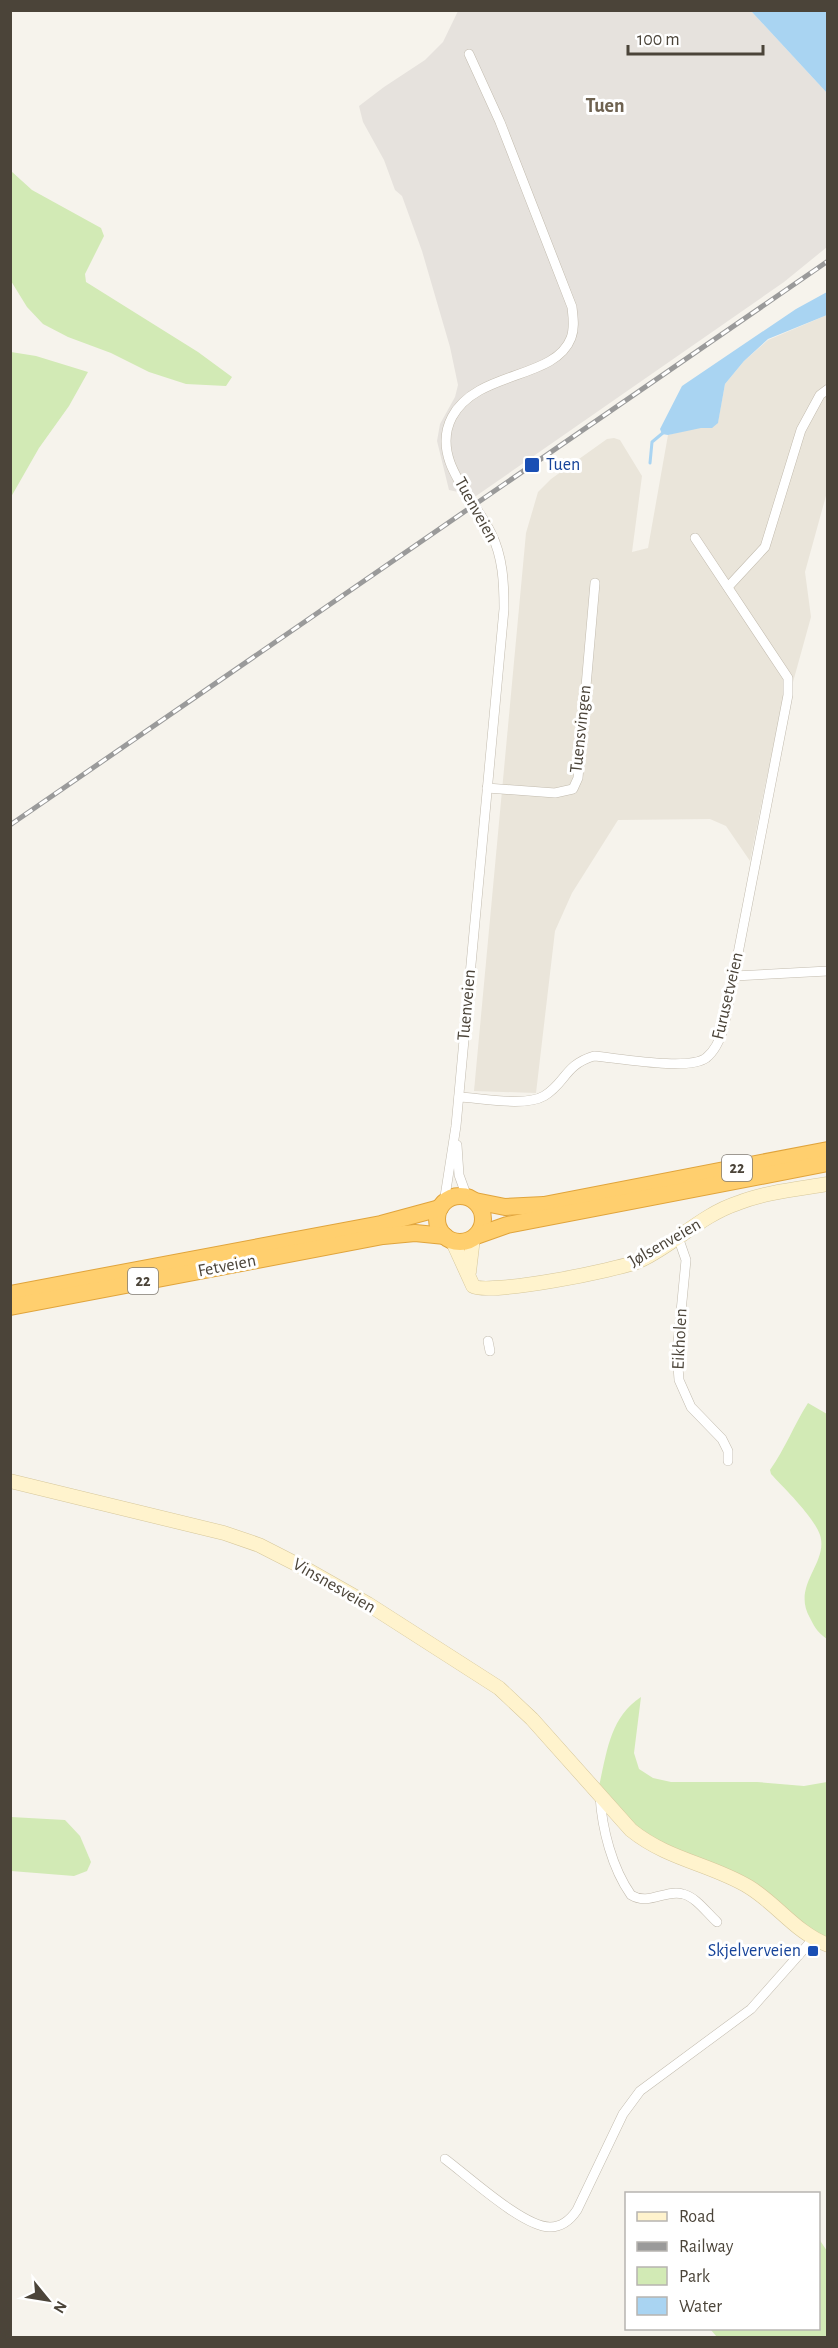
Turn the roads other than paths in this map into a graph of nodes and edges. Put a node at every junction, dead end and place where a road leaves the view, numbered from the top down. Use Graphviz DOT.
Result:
graph roads {
  1 [pos="469,54"];
  2 [pos="828,389"];
  3 [pos="695,538"];
  4 [pos="595,583"];
  5 [pos="729,587"];
  6 [pos="487,788"];
  7 [pos="828,970"];
  8 [pos="734,976"];
  9 [pos="459,1096"];
  10 [pos="456,1126"];
  11 [pos="828,1150"];
  12 [pos="828,1163"];
  13 [pos="828,1184"];
  14 [pos="471,1199"];
  15 [pos="442,1206"];
  16 [pos="474,1237"];
  17 [pos="678,1237"];
  18 [pos="448,1238"];
  19 [pos="469,1277"];
  20 [pos="10,1294"];
  21 [pos="10,1307"];
  22 [pos="488,1341"];
  23 [pos="490,1351"];
  24 [pos="728,1461"];
  25 [pos="10,1481"];
  26 [pos="600,1796"];
  27 [pos="717,1922"];
  28 [pos="813,1939"];
  29 [pos="828,1945"];
  30 [pos="445,2160"];
  1 -- 6 [label="street, Tuenveien"];
  2 -- 5 [label="street"];
  3 -- 5 [label="street, Furusetveien"];
  4 -- 6 [label="street, Tuensvingen"];
  5 -- 8 [label="street, Furusetveien"];
  6 -- 9 [label="street, Tuenveien"];
  7 -- 8 [label="street"];
  8 -- 9 [label="street, Furusetveien"];
  9 -- 10 [label="street, Tuenveien"];
  10 -- 14 [label="street, Tuenveien"];
  10 -- 15 [label="street, Tuenveien"];
  11 -- 14 [label="highway, 22"];
  12 -- 16 [label="highway, 22"];
  13 -- 17 [label="main road, Jølsenveien"];
  14 -- 15 [label="highway, 22"];
  14 -- 16 [label="highway"];
  15 -- 18 [label="highway"];
  15 -- 20 [label="highway, Fetveien / 22"];
  16 -- 18 [label="highway, 22"];
  16 -- 19 [label="main road"];
  17 -- 19 [label="main road, Jølsenveien"];
  17 -- 24 [label="street, Eikholen"];
  18 -- 19 [label="main road"];
  18 -- 21 [label="highway, Fetveien / 22"];
  22 -- 23 [label="street"];
  25 -- 26 [label="main road, Vinsnesveien"];
  26 -- 27 [label="street"];
  26 -- 28 [label="main road, Vinsnesveien"];
  28 -- 29 [label="main road, Vinsnesveien"];
  28 -- 30 [label="street"];
}
